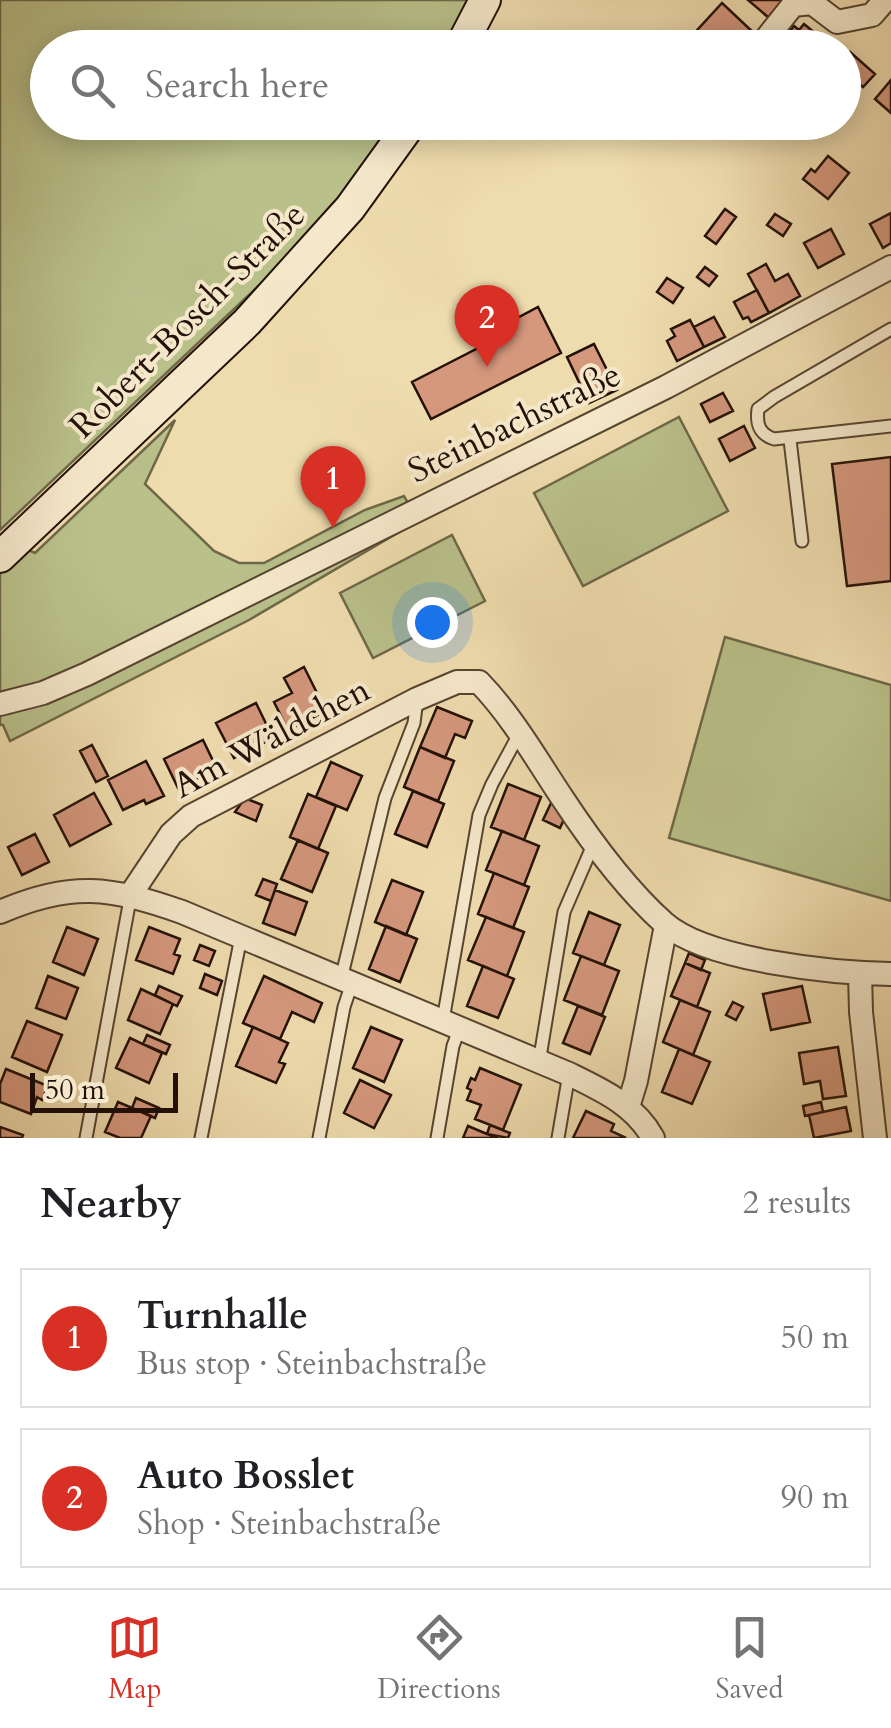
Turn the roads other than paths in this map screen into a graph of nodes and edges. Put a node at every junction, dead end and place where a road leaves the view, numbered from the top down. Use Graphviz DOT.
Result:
graph roads {
  1 [pos="485,0"];
  2 [pos="885,0"];
  3 [pos="469,30"];
  4 [pos="773,30"];
  5 [pos="399,140"];
  6 [pos="891,267"];
  7 [pos="891,328"];
  8 [pos="891,426"];
  9 [pos="790,440"];
  10 [pos="802,541"];
  11 [pos="0,557"];
  12 [pos="417,699"];
  13 [pos="0,704"];
  14 [pos="519,734"];
  15 [pos="593,845"];
  16 [pos="132,894"];
  17 [pos="0,912"];
  18 [pos="666,925"];
  19 [pos="241,937"];
  20 [pos="860,974"];
  21 [pos="891,974"];
  22 [pos="346,981"];
  23 [pos="451,1024"];
  24 [pos="539,1063"];
  25 [pos="570,1074"];
  26 [pos="628,1108"];
  27 [pos="86,1138"];
  28 [pos="201,1138"];
  29 [pos="319,1138"];
  30 [pos="437,1138"];
  31 [pos="558,1138"];
  32 [pos="652,1138"];
  33 [pos="875,1138"];
  1 -- 3 [label="main road"];
  2 -- 4 [label="street"];
  5 -- 11 [label="main road, Robert-Bosch-Straße"];
  6 -- 13 [label="street, Steinbachstraße"];
  7 -- 9 [label="lane"];
  8 -- 9 [label="lane"];
  9 -- 10 [label="lane"];
  12 -- 14 [label="street, Am Wäldchen"];
  12 -- 16 [label="street, Am Wäldchen"];
  12 -- 22 [label="lane, Am Wäldchen"];
  14 -- 15 [label="street, Am Wäldchen"];
  14 -- 23 [label="lane"];
  15 -- 18 [label="street, Am Wäldchen"];
  15 -- 24 [label="lane"];
  16 -- 17 [label="street"];
  16 -- 19 [label="street"];
  16 -- 27 [label="lane"];
  18 -- 20 [label="street"];
  18 -- 26 [label="street"];
  19 -- 22 [label="street"];
  19 -- 28 [label="lane"];
  20 -- 21 [label="street"];
  20 -- 33 [label="street"];
  22 -- 23 [label="street"];
  22 -- 29 [label="lane, Am Wäldchen"];
  23 -- 24 [label="street"];
  23 -- 30 [label="lane"];
  24 -- 25 [label="street"];
  25 -- 26 [label="street"];
  25 -- 31 [label="lane"];
  26 -- 32 [label="street"];
}
